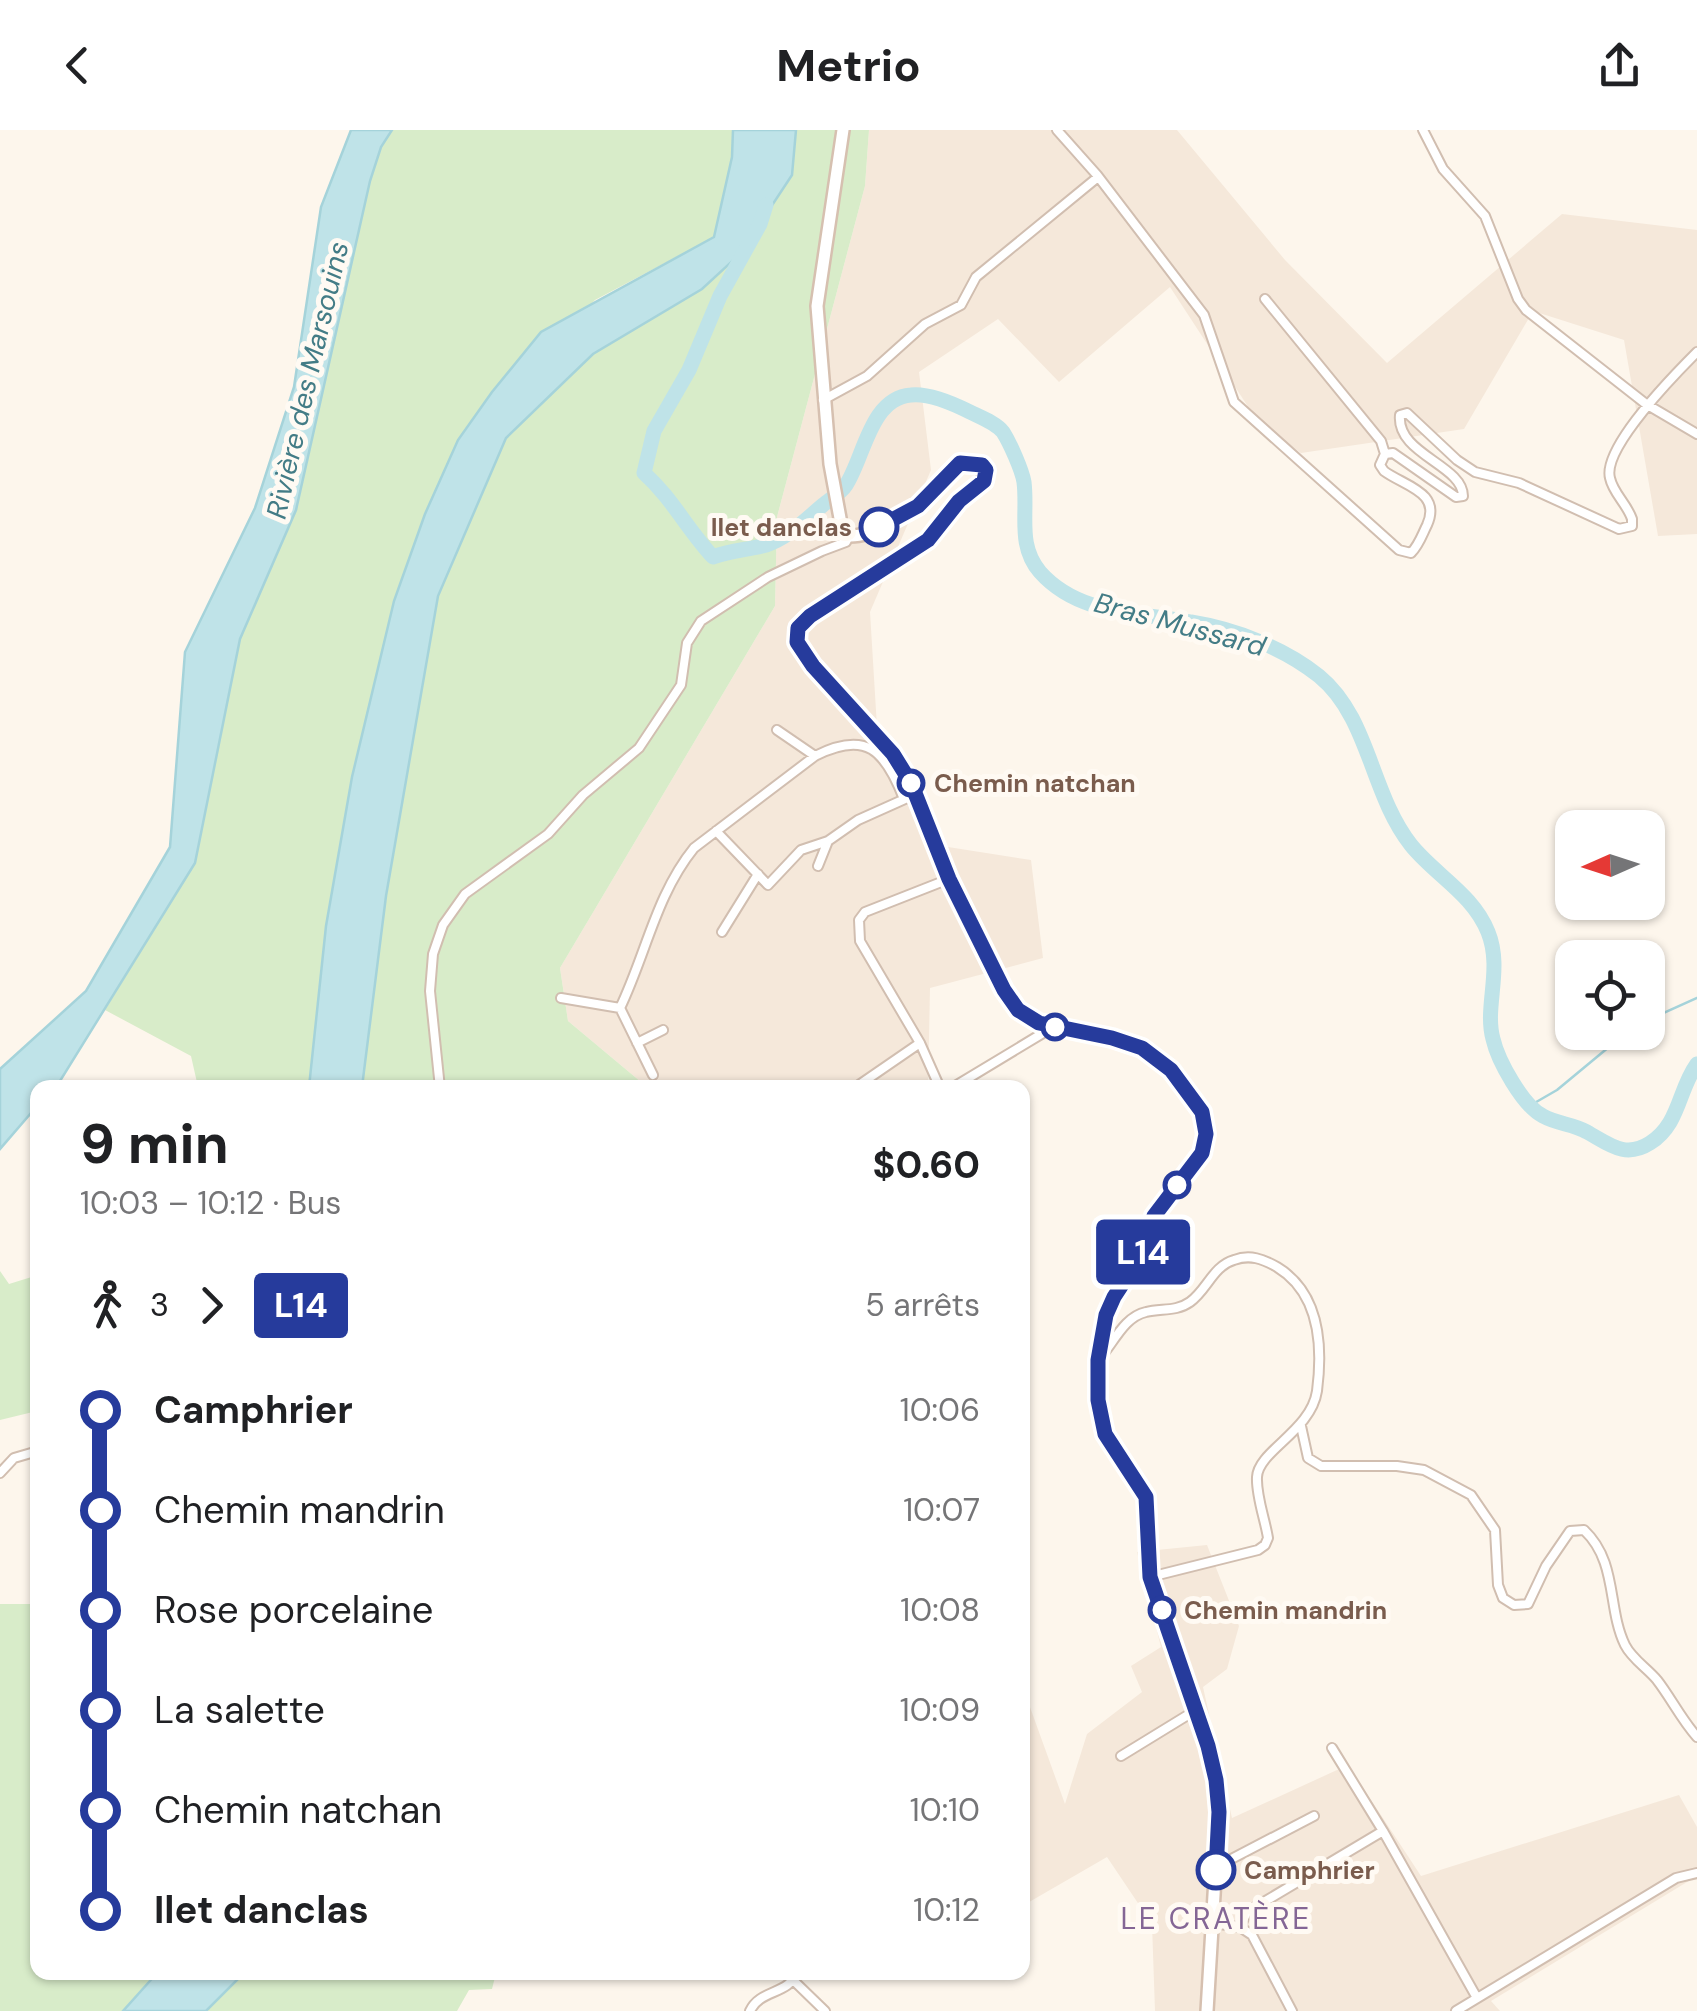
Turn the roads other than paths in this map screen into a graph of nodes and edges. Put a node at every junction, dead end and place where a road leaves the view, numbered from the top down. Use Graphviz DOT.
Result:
graph roads {
  1 [pos="843,130"];
  2 [pos="1057,130"];
  3 [pos="1424,130"];
  4 [pos="1098,177"];
  5 [pos="1265,299"];
  6 [pos="1697,352"];
  7 [pos="824,400"];
  8 [pos="1646,404"];
  9 [pos="1697,434"];
  10 [pos="1385,454"];
  11 [pos="849,536"];
  12 [pos="777,730"];
  13 [pos="815,756"];
  14 [pos="910,796"];
  15 [pos="716,830"];
  16 [pos="828,841"];
  17 [pos="818,866"];
  18 [pos="758,874"];
  19 [pos="949,879"];
  20 [pos="722,932"];
  21 [pos="561,998"];
  22 [pos="620,1008"];
  23 [pos="1053,1027"];
  24 [pos="663,1030"];
  25 [pos="920,1042"];
  26 [pos="637,1044"];
  27 [pos="653,1076"];
  28 [pos="439,1080"];
  29 [pos="866,1080"];
  30 [pos="937,1080"];
  31 [pos="965,1080"];
  32 [pos="1098,1360"];
  33 [pos="1301,1426"];
  34 [pos="30,1453"];
  35 [pos="0,1473"];
  36 [pos="1150,1577"];
  37 [pos="1196,1710"];
  38 [pos="1697,1737"];
  39 [pos="1332,1748"];
  40 [pos="1121,1756"];
  41 [pos="1314,1816"];
  42 [pos="1383,1831"];
  43 [pos="1216,1866"];
  44 [pos="1697,1873"];
  45 [pos="1214,1923"];
  46 [pos="1240,1927"];
  47 [pos="789,1980"];
  48 [pos="799,1980"];
  49 [pos="1476,1998"];
  50 [pos="750,2011"];
  51 [pos="825,2011"];
  52 [pos="1207,2011"];
  53 [pos="1292,2011"];
  54 [pos="1456,2011"];
  1 -- 7 [label="street"];
  2 -- 4 [label="street"];
  3 -- 8 [label="street"];
  4 -- 7 [label="street"];
  4 -- 10 [label="street"];
  5 -- 10 [label="street"];
  6 -- 8 [label="street"];
  7 -- 11 [label="street"];
  8 -- 9 [label="street"];
  8 -- 10 [label="street"];
  11 -- 14 [label="street"];
  11 -- 28 [label="street"];
  12 -- 13 [label="street"];
  13 -- 14 [label="street"];
  13 -- 15 [label="street"];
  14 -- 16 [label="street"];
  14 -- 19 [label="street"];
  15 -- 18 [label="street"];
  15 -- 22 [label="street"];
  16 -- 17 [label="street"];
  16 -- 18 [label="street"];
  18 -- 20 [label="street"];
  19 -- 23 [label="street"];
  19 -- 25 [label="street"];
  21 -- 22 [label="street"];
  22 -- 26 [label="street"];
  23 -- 31 [label="street"];
  23 -- 32 [label="street"];
  24 -- 26 [label="street"];
  25 -- 29 [label="street"];
  25 -- 30 [label="street"];
  26 -- 27 [label="street"];
  32 -- 33 [label="street"];
  32 -- 36 [label="street"];
  33 -- 36 [label="street"];
  33 -- 38 [label="street"];
  34 -- 35 [label="street"];
  36 -- 37 [label="street"];
  37 -- 40 [label="street"];
  37 -- 43 [label="street"];
  39 -- 42 [label="street"];
  41 -- 43 [label="street"];
  42 -- 46 [label="street"];
  42 -- 49 [label="street"];
  43 -- 45 [label="street"];
  44 -- 49 [label="street"];
  45 -- 46 [label="street"];
  45 -- 52 [label="street"];
  46 -- 53 [label="street"];
  47 -- 50 [label="street"];
  48 -- 51 [label="street"];
  49 -- 54 [label="street"];
}
